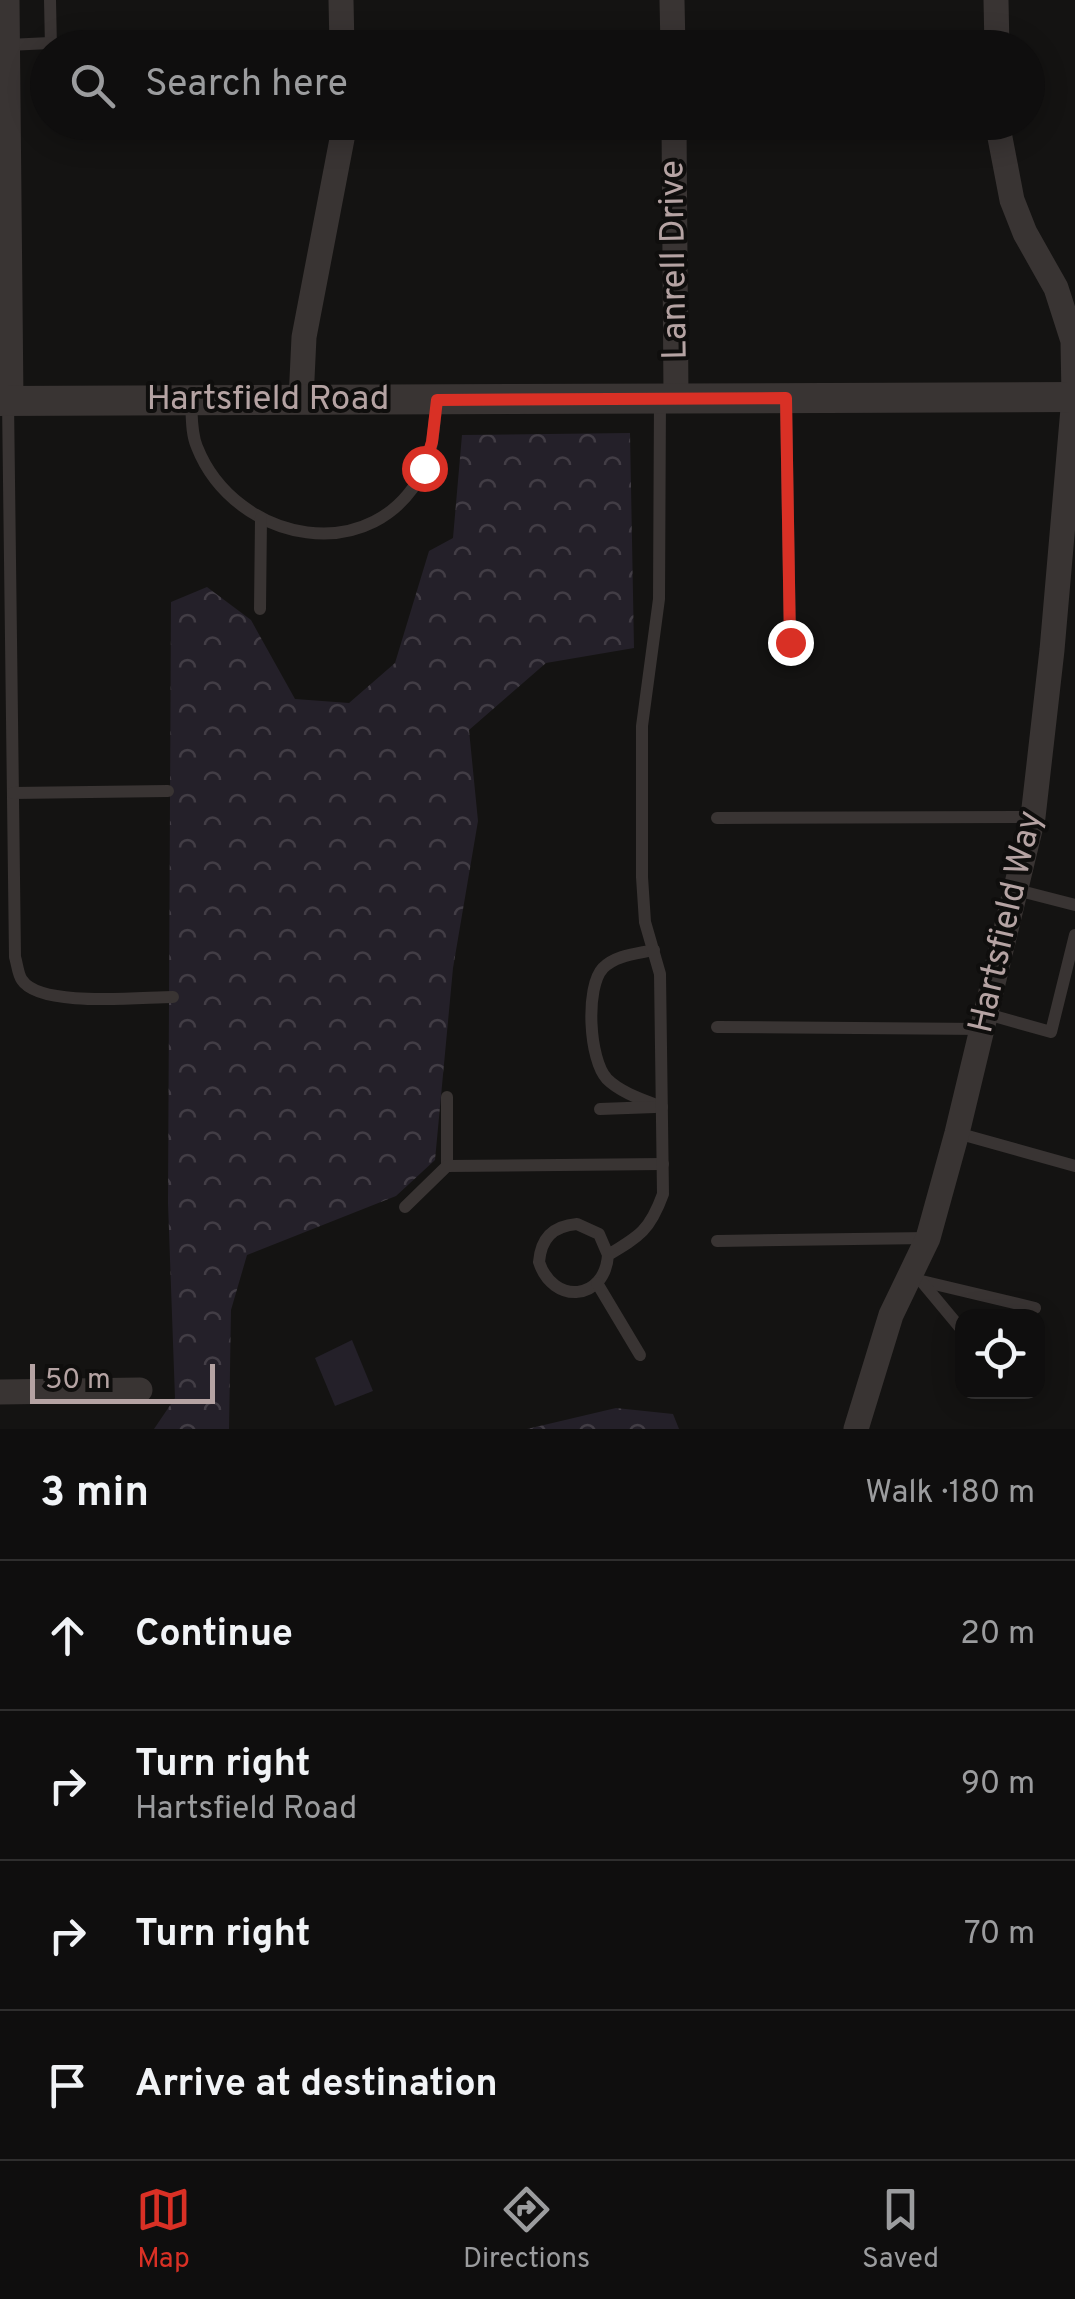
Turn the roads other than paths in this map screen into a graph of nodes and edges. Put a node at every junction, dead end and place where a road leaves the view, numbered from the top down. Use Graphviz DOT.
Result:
graph roads {
  1 [pos="7,0"];
  2 [pos="50,0"];
  3 [pos="341,0"];
  4 [pos="672,0"];
  5 [pos="996,0"];
  6 [pos="50,30"];
  7 [pos="342,30"];
  8 [pos="673,30"];
  9 [pos="996,30"];
  10 [pos="8,45"];
  11 [pos="30,45"];
  12 [pos="342,140"];
  13 [pos="674,140"];
  14 [pos="1000,140"];
  15 [pos="1075,397"];
  16 [pos="668,398"];
  17 [pos="786,398"];
  18 [pos="301,400"];
  19 [pos="437,400"];
  20 [pos="6,401"];
  21 [pos="191,401"];
  22 [pos="261,518"];
  23 [pos="260,609"];
  24 [pos="790,642"];
  25 [pos="168,792"];
  26 [pos="13,793"];
  27 [pos="1033,817"];
  28 [pos="716,818"];
  29 [pos="1017,890"];
  30 [pos="1075,904"];
  31 [pos="1075,936"];
  32 [pos="654,950"];
  33 [pos="173,997"];
  34 [pos="985,1021"];
  35 [pos="717,1027"];
  36 [pos="446,1096"];
  37 [pos="662,1107"];
  38 [pos="600,1109"];
  39 [pos="958,1134"];
  40 [pos="663,1164"];
  41 [pos="447,1166"];
  42 [pos="1075,1166"];
  43 [pos="405,1208"];
  44 [pos="928,1238"];
  45 [pos="717,1242"];
  46 [pos="608,1255"];
  47 [pos="915,1279"];
  48 [pos="597,1283"];
  49 [pos="1035,1308"];
  50 [pos="955,1322"];
  51 [pos="640,1355"];
  52 [pos="140,1390"];
  53 [pos="0,1392"];
  54 [pos="856,1429"];
  1 -- 10 [label="street"];
  2 -- 6 [label="lane"];
  3 -- 7 [label="street"];
  4 -- 8 [label="street"];
  5 -- 9 [label="street"];
  10 -- 11 [label="lane"];
  10 -- 20 [label="street"];
  12 -- 18 [label="street"];
  13 -- 16 [label="street, Lanrell Drive"];
  14 -- 15 [label="street, Hartsfield Way"];
  15 -- 17 [label="street, Hartsfield Road"];
  15 -- 27 [label="street, Hartsfield Way"];
  16 -- 17 [label="street, Hartsfield Road"];
  16 -- 19 [label="street, Hartsfield Road"];
  16 -- 32 [label="lane"];
  17 -- 24 [label="lane"];
  18 -- 19 [label="street, Hartsfield Road"];
  18 -- 21 [label="street, Hartsfield Road"];
  19 -- 22 [label="lane"];
  20 -- 21 [label="street, Hartsfield Road"];
  20 -- 26 [label="lane"];
  21 -- 22 [label="lane"];
  22 -- 23 [label="lane"];
  25 -- 26 [label="lane"];
  26 -- 33 [label="lane"];
  27 -- 28 [label="lane"];
  27 -- 29 [label="street, Hartsfield Way"];
  29 -- 30 [label="lane"];
  29 -- 34 [label="street, Hartsfield Way"];
  31 -- 34 [label="lane"];
  32 -- 37 [label="lane"];
  32 -- 37 [label="lane"];
  34 -- 35 [label="lane"];
  34 -- 39 [label="street, Hartsfield Way"];
  36 -- 41 [label="lane"];
  37 -- 38 [label="lane"];
  37 -- 40 [label="lane"];
  39 -- 42 [label="lane"];
  39 -- 44 [label="street, Hartsfield Way"];
  40 -- 41 [label="lane"];
  40 -- 46 [label="lane"];
  41 -- 43 [label="lane"];
  44 -- 45 [label="lane"];
  44 -- 47 [label="street, Hartsfield Way"];
  46 -- 48 [label="lane"];
  46 -- 48 [label="lane"];
  47 -- 49 [label="lane"];
  47 -- 50 [label="lane"];
  47 -- 54 [label="street, Hartsfield Way"];
  48 -- 51 [label="lane"];
  52 -- 53 [label="street"];
}
